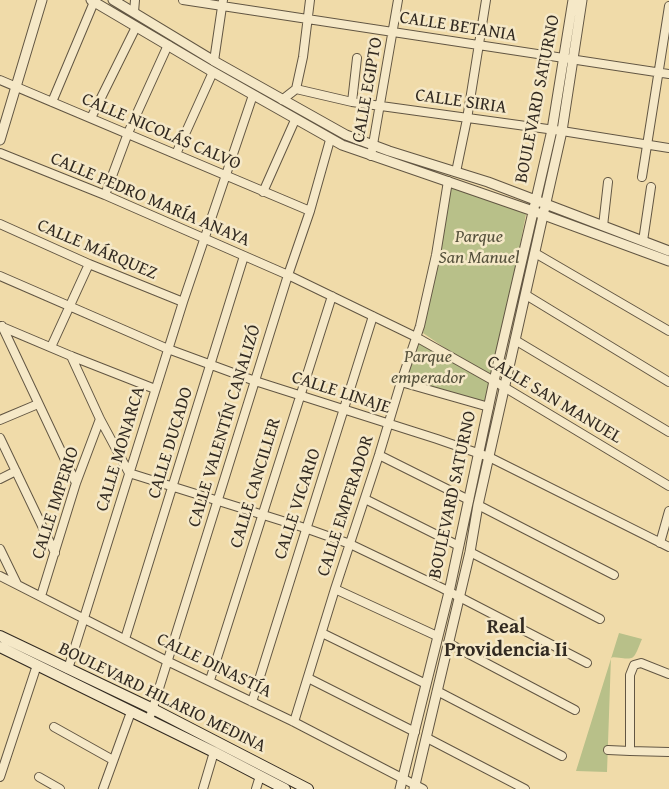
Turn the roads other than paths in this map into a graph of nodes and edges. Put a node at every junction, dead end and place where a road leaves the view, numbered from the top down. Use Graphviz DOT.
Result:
graph roads {
  1 [pos="42,0"];
  2 [pos="113,0"];
  3 [pos="135,0"];
  4 [pos="183,0"];
  5 [pos="310,0"];
  6 [pos="398,0"];
  7 [pos="486,0"];
  8 [pos="573,0"];
  9 [pos="582,0"];
  10 [pos="93,1"];
  11 [pos="222,3"];
  12 [pos="669,6"];
  13 [pos="134,12"];
  14 [pos="308,18"];
  15 [pos="136,27"];
  16 [pos="393,32"];
  17 [pos="168,45"];
  18 [pos="479,46"];
  19 [pos="357,58"];
  20 [pos="568,60"];
  21 [pos="214,61"];
  22 [pos="213,72"];
  23 [pos="660,73"];
  24 [pos="669,74"];
  25 [pos="0,80"];
  26 [pos="15,88"];
  27 [pos="296,89"];
  28 [pos="253,95"];
  29 [pos="282,100"];
  30 [pos="52,102"];
  31 [pos="352,102"];
  32 [pos="381,106"];
  33 [pos="90,118"];
  34 [pos="467,119"];
  35 [pos="295,120"];
  36 [pos="552,130"];
  37 [pos="562,131"];
  38 [pos="128,134"];
  39 [pos="0,140"];
  40 [pos="330,140"];
  41 [pos="647,144"];
  42 [pos="374,146"];
  43 [pos="669,148"];
  44 [pos="0,153"];
  45 [pos="176,154"];
  46 [pos="371,156"];
  47 [pos="456,172"];
  48 [pos="225,175"];
  49 [pos="642,176"];
  50 [pos="448,181"];
  51 [pos="608,182"];
  52 [pos="652,187"];
  53 [pos="263,192"];
  54 [pos="105,195"];
  55 [pos="535,200"];
  56 [pos="545,204"];
  57 [pos="310,211"];
  58 [pos="533,211"];
  59 [pos="542,214"];
  60 [pos="0,224"];
  61 [pos="603,226"];
  62 [pos="204,238"];
  63 [pos="643,241"];
  64 [pos="669,251"];
  65 [pos="535,253"];
  66 [pos="244,256"];
  67 [pos="669,261"];
  68 [pos="89,264"];
  69 [pos="288,275"];
  70 [pos="0,276"];
  71 [pos="526,295"];
  72 [pos="332,296"];
  73 [pos="183,302"];
  74 [pos="69,306"];
  75 [pos="373,316"];
  76 [pos="1,326"];
  77 [pos="669,331"];
  78 [pos="416,337"];
  79 [pos="515,340"];
  80 [pos="51,346"];
  81 [pos="168,349"];
  82 [pos="71,356"];
  83 [pos="211,365"];
  84 [pos="255,381"];
  85 [pos="494,381"];
  86 [pos="401,382"];
  87 [pos="669,382"];
  88 [pos="505,387"];
  89 [pos="155,389"];
  90 [pos="299,396"];
  91 [pos="38,404"];
  92 [pos="488,407"];
  93 [pos="344,410"];
  94 [pos="100,419"];
  95 [pos="0,420"];
  96 [pos="387,424"];
  97 [pos="669,432"];
  98 [pos="0,438"];
  99 [pos="478,453"];
  100 [pos="379,455"];
  101 [pos="489,457"];
  102 [pos="16,471"];
  103 [pos="129,473"];
  104 [pos="0,479"];
  105 [pos="76,483"];
  106 [pos="669,486"];
  107 [pos="173,488"];
  108 [pos="365,499"];
  109 [pos="468,500"];
  110 [pos="217,501"];
  111 [pos="478,505"];
  112 [pos="669,511"];
  113 [pos="262,516"];
  114 [pos="305,528"];
  115 [pos="660,543"];
  116 [pos="350,544"];
  117 [pos="459,546"];
  118 [pos="669,548"];
  119 [pos="0,549"];
  120 [pos="470,552"];
  121 [pos="55,553"];
  122 [pos="614,575"];
  123 [pos="0,576"];
  124 [pos="17,584"];
  125 [pos="335,589"];
  126 [pos="449,592"];
  127 [pos="41,596"];
  128 [pos="459,598"];
  129 [pos="83,619"];
  130 [pos="600,619"];
  131 [pos="322,633"];
  132 [pos="0,636"];
  133 [pos="437,636"];
  134 [pos="125,639"];
  135 [pos="448,643"];
  136 [pos="0,647"];
  137 [pos="167,661"];
  138 [pos="588,663"];
  139 [pos="37,665"];
  140 [pos="68,669"];
  141 [pos="669,674"];
  142 [pos="308,678"];
  143 [pos="210,680"];
  144 [pos="426,684"];
  145 [pos="437,691"];
  146 [pos="252,702"];
  147 [pos="153,709"];
  148 [pos="575,710"];
  149 [pos="131,712"];
  150 [pos="148,720"];
  151 [pos="294,722"];
  152 [pos="54,727"];
  153 [pos="415,732"];
  154 [pos="427,738"];
  155 [pos="608,750"];
  156 [pos="630,751"];
  157 [pos="214,752"];
  158 [pos="669,752"];
  159 [pos="562,756"];
  160 [pos="113,760"];
  161 [pos="260,776"];
  162 [pos="0,777"];
  163 [pos="39,777"];
  164 [pos="403,778"];
  165 [pos="274,786"];
  166 [pos="417,788"];
  167 [pos="60,789"];
  168 [pos="103,789"];
  169 [pos="203,789"];
  170 [pos="256,789"];
  171 [pos="285,789"];
  172 [pos="308,789"];
  173 [pos="400,789"];
  174 [pos="525,789"];
  1 -- 26 [label="street"];
  2 -- 13 [label="street"];
  3 -- 13 [label="street"];
  4 -- 11 [label="street, CALLE BETANIA"];
  5 -- 14 [label="street"];
  6 -- 16 [label="street, CALLE EGIPTO"];
  7 -- 18 [label="street"];
  8 -- 20 [label="street, BOULEVARD SATURNO"];
  9 -- 20 [label="street, BOULEVARD SATURNO"];
  10 -- 15 [label="street"];
  10 -- 30 [label="street"];
  11 -- 14 [label="street, CALLE BETANIA"];
  11 -- 21 [label="street"];
  12 -- 23 [label="street"];
  13 -- 21 [label="street"];
  14 -- 16 [label="street, CALLE BETANIA"];
  14 -- 27 [label="street"];
  15 -- 17 [label="street"];
  15 -- 33 [label="street"];
  16 -- 18 [label="street, CALLE BETANIA"];
  16 -- 32 [label="street, CALLE EGIPTO"];
  17 -- 22 [label="street"];
  17 -- 38 [label="street"];
  18 -- 20 [label="street, CALLE BETANIA"];
  18 -- 34 [label="street"];
  19 -- 31 [label="street"];
  20 -- 23 [label="street, CALLE BETANIA"];
  20 -- 36 [label="street, BOULEVARD SATURNO"];
  20 -- 37 [label="street, BOULEVARD SATURNO"];
  21 -- 29 [label="street"];
  22 -- 28 [label="street"];
  22 -- 45 [label="street"];
  23 -- 24 [label="street, CALLE BETANIA"];
  23 -- 41 [label="street"];
  25 -- 26 [label="street, CALLE NICOLÁS CALVO"];
  26 -- 30 [label="street, CALLE NICOLÁS CALVO"];
  26 -- 39 [label="street"];
  27 -- 29 [label="street"];
  27 -- 31 [label="street, CALLE SIRIA"];
  28 -- 35 [label="street"];
  28 -- 48 [label="street, CALLE MONARCA"];
  29 -- 42 [label="street"];
  30 -- 33 [label="street, CALLE NICOLÁS CALVO"];
  31 -- 32 [label="street, CALLE SIRIA"];
  32 -- 34 [label="street, CALLE SIRIA"];
  32 -- 42 [label="street, CALLE EGIPTO"];
  33 -- 38 [label="street, CALLE NICOLÁS CALVO"];
  34 -- 36 [label="street, CALLE SIRIA"];
  34 -- 47 [label="street"];
  35 -- 40 [label="street"];
  35 -- 53 [label="street"];
  36 -- 37 [label="street, CALLE SIRIA"];
  36 -- 55 [label="street, BOULEVARD SATURNO"];
  37 -- 41 [label="street, CALLE SIRIA"];
  37 -- 56 [label="street, BOULEVARD SATURNO"];
  38 -- 45 [label="street, CALLE NICOLÁS CALVO"];
  38 -- 54 [label="street"];
  40 -- 46 [label="street"];
  40 -- 57 [label="street, CALLE VALENTÍN CANALIZÓ"];
  41 -- 43 [label="street, CALLE SIRIA"];
  41 -- 49 [label="street"];
  42 -- 46 [label="street, CALLE EGIPTO"];
  42 -- 47 [label="street"];
  44 -- 54 [label="street, CALLE PEDRO MARÍA ANAYA"];
  45 -- 48 [label="street, CALLE NICOLÁS CALVO"];
  46 -- 50 [label="street"];
  47 -- 55 [label="street"];
  48 -- 53 [label="street, CALLE NICOLÁS CALVO"];
  48 -- 62 [label="street, CALLE MONARCA"];
  50 -- 58 [label="street"];
  50 -- 78 [label="street, CALLE EMPERADOR"];
  51 -- 61 [label="street"];
  52 -- 63 [label="street"];
  53 -- 57 [label="street, CALLE NICOLÁS CALVO"];
  54 -- 62 [label="street, CALLE PEDRO MARÍA ANAYA"];
  55 -- 56 [label="street"];
  55 -- 58 [label="street, BOULEVARD SATURNO"];
  56 -- 59 [label="street, BOULEVARD SATURNO"];
  56 -- 61 [label="street"];
  57 -- 69 [label="street, CALLE VALENTÍN CANALIZÓ"];
  58 -- 59 [label="street"];
  58 -- 85 [label="street, BOULEVARD SATURNO"];
  59 -- 65 [label="street, BOULEVARD SATURNO"];
  59 -- 67 [label="street"];
  60 -- 68 [label="street, CALLE MÁRQUEZ"];
  61 -- 63 [label="street"];
  62 -- 66 [label="street, CALLE PEDRO MARÍA ANAYA"];
  62 -- 73 [label="street, CALLE MONARCA"];
  63 -- 64 [label="street"];
  65 -- 71 [label="street, BOULEVARD SATURNO"];
  65 -- 77 [label="street"];
  66 -- 69 [label="street, CALLE PEDRO MARÍA ANAYA"];
  66 -- 83 [label="street, CALLE DUCADO"];
  68 -- 73 [label="street, CALLE MÁRQUEZ"];
  68 -- 74 [label="street"];
  69 -- 72 [label="street, CALLE SAN MANUEL"];
  69 -- 84 [label="street, CALLE VALENTÍN CANALIZÓ"];
  70 -- 74 [label="street, CALLE LINAJE"];
  71 -- 79 [label="street, BOULEVARD SATURNO"];
  71 -- 87 [label="street"];
  72 -- 75 [label="street, CALLE SAN MANUEL"];
  72 -- 90 [label="street, CALLE CANCILLER"];
  73 -- 81 [label="street, CALLE MONARCA"];
  74 -- 80 [label="street"];
  74 -- 81 [label="street, CALLE LINAJE"];
  75 -- 78 [label="street, CALLE SAN MANUEL"];
  75 -- 93 [label="street, CALLE VICARIO"];
  76 -- 80 [label="street"];
  76 -- 91 [label="street"];
  78 -- 85 [label="street, CALLE SAN MANUEL"];
  78 -- 86 [label="street, CALLE EMPERADOR"];
  79 -- 88 [label="street, BOULEVARD SATURNO"];
  79 -- 97 [label="street"];
  80 -- 82 [label="street"];
  81 -- 83 [label="street, CALLE LINAJE"];
  81 -- 89 [label="street, CALLE MONARCA"];
  82 -- 89 [label="street"];
  82 -- 94 [label="street"];
  83 -- 84 [label="street, CALLE LINAJE"];
  83 -- 107 [label="street, CALLE DUCADO"];
  84 -- 90 [label="street, CALLE LINAJE"];
  84 -- 110 [label="street, CALLE VALENTÍN CANALIZÓ"];
  85 -- 88 [label="street, CALLE SAN MANUEL"];
  85 -- 92 [label="street, BOULEVARD SATURNO"];
  86 -- 92 [label="street"];
  86 -- 96 [label="street, CALLE EMPERADOR"];
  88 -- 101 [label="street, BOULEVARD SATURNO"];
  88 -- 106 [label="street, CALLE SAN MANUEL"];
  89 -- 103 [label="street, CALLE MONARCA"];
  90 -- 93 [label="street, CALLE LINAJE"];
  90 -- 113 [label="street, CALLE CANCILLER"];
  91 -- 95 [label="street"];
  91 -- 105 [label="street"];
  92 -- 99 [label="street, BOULEVARD SATURNO"];
  93 -- 96 [label="street, CALLE LINAJE"];
  93 -- 114 [label="street, CALLE VICARIO"];
  94 -- 103 [label="street"];
  94 -- 105 [label="street, CALLE IMPERIO"];
  96 -- 99 [label="street, CALLE LINAJE"];
  96 -- 100 [label="street, CALLE EMPERADOR"];
  98 -- 102 [label="street"];
  99 -- 101 [label="street, CALLE LINAJE"];
  99 -- 109 [label="street, BOULEVARD SATURNO"];
  100 -- 108 [label="street, CALLE EMPERADOR"];
  100 -- 109 [label="street"];
  101 -- 111 [label="street, BOULEVARD SATURNO"];
  101 -- 115 [label="street, CALLE LINAJE"];
  102 -- 104 [label="street"];
  102 -- 121 [label="street"];
  103 -- 107 [label="street"];
  103 -- 129 [label="street, CALLE MONARCA"];
  105 -- 121 [label="street, CALLE IMPERIO"];
  107 -- 110 [label="street"];
  107 -- 134 [label="street, CALLE DUCADO"];
  108 -- 116 [label="street, CALLE EMPERADOR"];
  108 -- 117 [label="street"];
  109 -- 117 [label="street, BOULEVARD SATURNO"];
  110 -- 113 [label="street"];
  110 -- 137 [label="street, CALLE VALENTÍN CANALIZÓ"];
  111 -- 120 [label="street, BOULEVARD SATURNO"];
  111 -- 122 [label="street"];
  112 -- 115 [label="street"];
  113 -- 114 [label="street"];
  113 -- 143 [label="street, CALLE CANCILLER"];
  114 -- 116 [label="street"];
  114 -- 146 [label="street, CALLE VICARIO"];
  115 -- 118 [label="street, CALLE LINAJE"];
  116 -- 125 [label="street, CALLE EMPERADOR"];
  116 -- 126 [label="street"];
  117 -- 126 [label="street, BOULEVARD SATURNO"];
  119 -- 124 [label="street"];
  120 -- 128 [label="street, BOULEVARD SATURNO"];
  120 -- 130 [label="street"];
  121 -- 127 [label="street, CALLE IMPERIO"];
  123 -- 124 [label="street, CALLE DINASTÍA"];
  124 -- 127 [label="street, CALLE DINASTÍA"];
  125 -- 131 [label="street, CALLE EMPERADOR"];
  125 -- 133 [label="street"];
  126 -- 128 [label="street"];
  126 -- 133 [label="street, BOULEVARD SATURNO"];
  127 -- 129 [label="street, CALLE DINASTÍA"];
  128 -- 135 [label="street, BOULEVARD SATURNO"];
  128 -- 138 [label="street"];
  129 -- 134 [label="street, CALLE DINASTÍA"];
  129 -- 140 [label="street, CALLE MONARCA"];
  131 -- 142 [label="street, CALLE EMPERADOR"];
  131 -- 144 [label="street"];
  132 -- 140 [label="main road, BOULEVARD HILARIO MEDINA"];
  133 -- 144 [label="street, BOULEVARD SATURNO"];
  134 -- 137 [label="street, CALLE DINASTÍA"];
  135 -- 145 [label="street, BOULEVARD SATURNO"];
  135 -- 148 [label="street"];
  136 -- 139 [label="main road, BOULEVARD HILARIO MEDINA"];
  137 -- 143 [label="street, CALLE DINASTÍA"];
  137 -- 147 [label="street, CALLE VALENTÍN CANALIZÓ"];
  139 -- 149 [label="main road, BOULEVARD HILARIO MEDINA"];
  139 -- 162 [label="street"];
  140 -- 147 [label="main road, BOULEVARD HILARIO MEDINA"];
  141 -- 156 [label="street"];
  142 -- 151 [label="street, CALLE EMPERADOR"];
  142 -- 153 [label="street"];
  143 -- 146 [label="street, CALLE DINASTÍA"];
  144 -- 153 [label="street, BOULEVARD SATURNO"];
  145 -- 154 [label="street, BOULEVARD SATURNO"];
  145 -- 159 [label="street"];
  146 -- 151 [label="street, CALLE DINASTÍA"];
  147 -- 150 [label="street, CALLE VALENTÍN CANALIZÓ"];
  147 -- 172 [label="main road, BOULEVARD HILARIO MEDINA"];
  149 -- 150 [label="main road, BOULEVARD HILARIO MEDINA"];
  149 -- 160 [label="street"];
  150 -- 157 [label="main road, BOULEVARD HILARIO MEDINA"];
  151 -- 164 [label="street, CALLE DINASTÍA"];
  152 -- 160 [label="street"];
  153 -- 164 [label="street, BOULEVARD SATURNO"];
  154 -- 166 [label="street, BOULEVARD SATURNO"];
  154 -- 174 [label="street"];
  155 -- 156 [label="street"];
  156 -- 158 [label="street"];
  157 -- 161 [label="main road, BOULEVARD HILARIO MEDINA"];
  157 -- 169 [label="street"];
  160 -- 168 [label="street"];
  161 -- 165 [label="main road, BOULEVARD HILARIO MEDINA"];
  161 -- 170 [label="street"];
  163 -- 167 [label="street"];
  164 -- 166 [label="street, CALLE DINASTÍA"];
  164 -- 173 [label="street, BOULEVARD SATURNO"];
  165 -- 171 [label="main road, BOULEVARD HILARIO MEDINA"];
}
